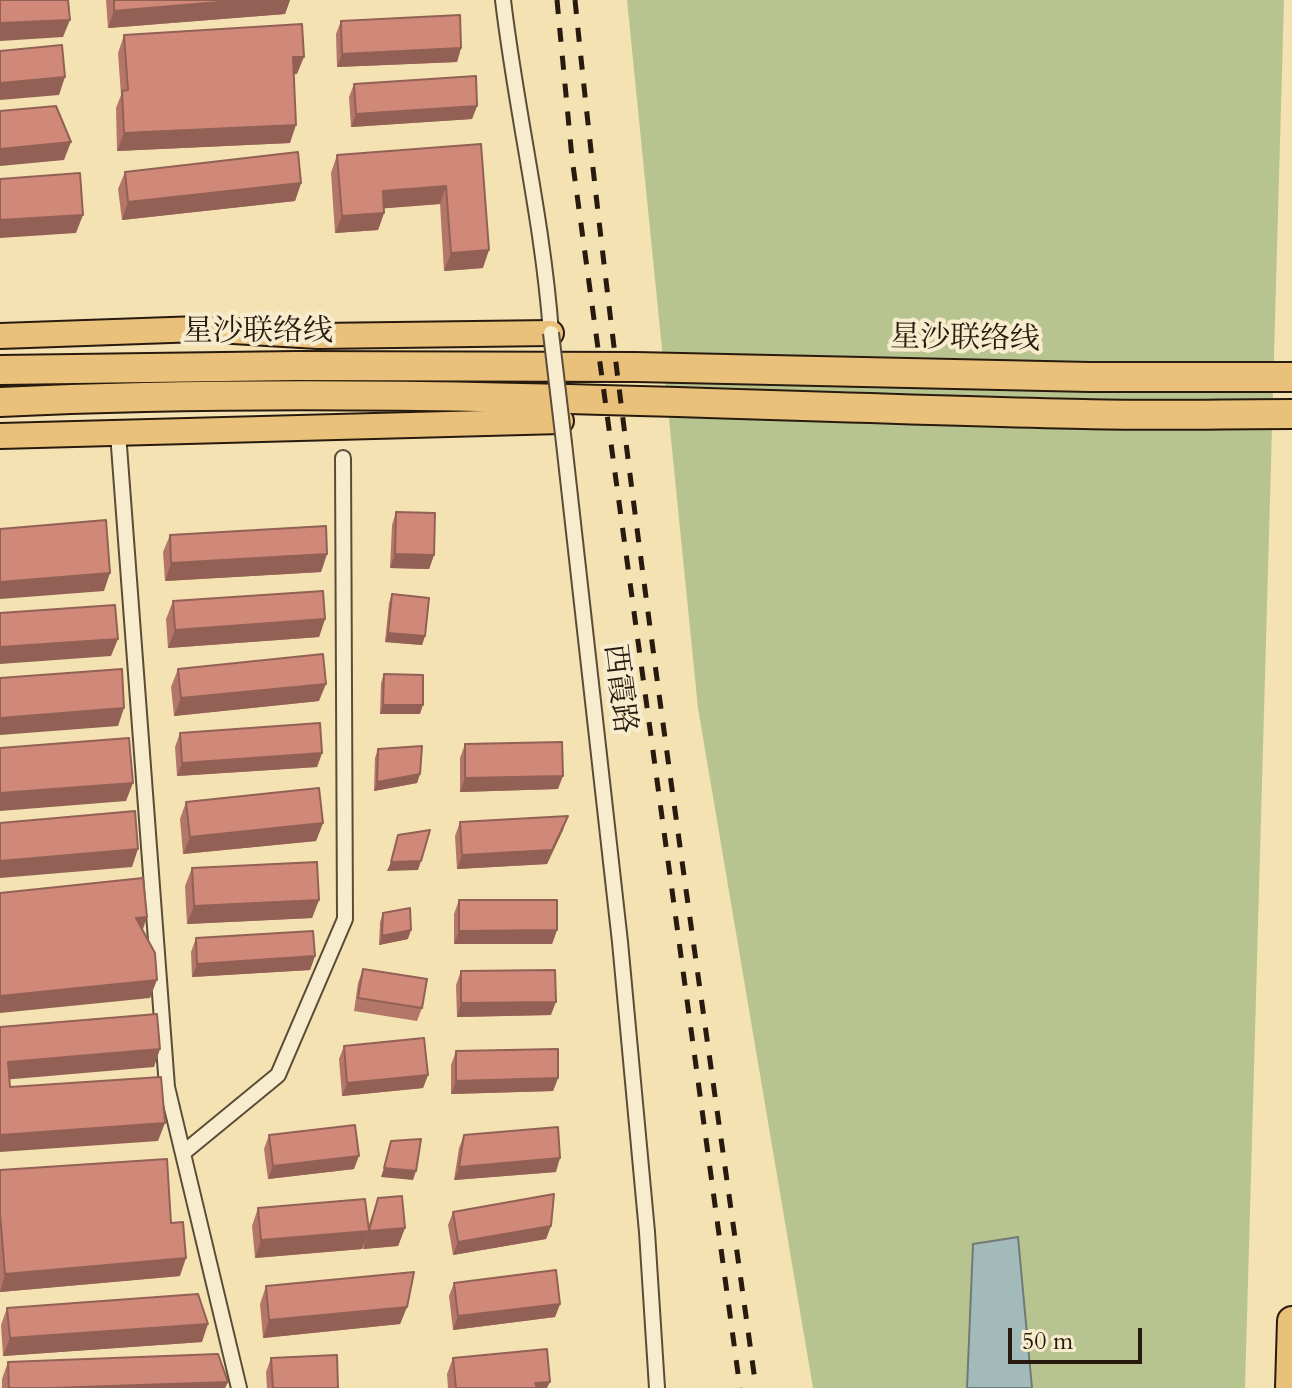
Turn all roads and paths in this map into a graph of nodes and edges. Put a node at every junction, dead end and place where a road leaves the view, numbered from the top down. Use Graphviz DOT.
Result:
graph roads {
  1 [pos="503,0"];
  2 [pos="551,333"];
  3 [pos="0,336"];
  4 [pos="0,370"];
  5 [pos="1292,377"];
  6 [pos="0,402"];
  7 [pos="1292,414"];
  8 [pos="563,432"];
  9 [pos="118,433"];
  10 [pos="0,436"];
  11 [pos="343,458"];
  12 [pos="183,1153"];
  13 [pos="1292,1321"];
  14 [pos="239,1388"];
  15 [pos="657,1388"];
  16 [pos="1290,1388"];
  1 -- 2 [label="street, 西霞路"];
  2 -- 3 [label="main road"];
  2 -- 8 [label="street, 西霞路, bridge"];
  4 -- 5 [label="highway, 星沙联络线"];
  6 -- 7 [label="highway"];
  8 -- 9 [label="main road"];
  8 -- 15 [label="street, 西霞路"];
  9 -- 10 [label="main road"];
  9 -- 12 [label="street"];
  11 -- 12 [label="street"];
  12 -- 14 [label="street"];
  13 -- 16 [label="highway"];
}
